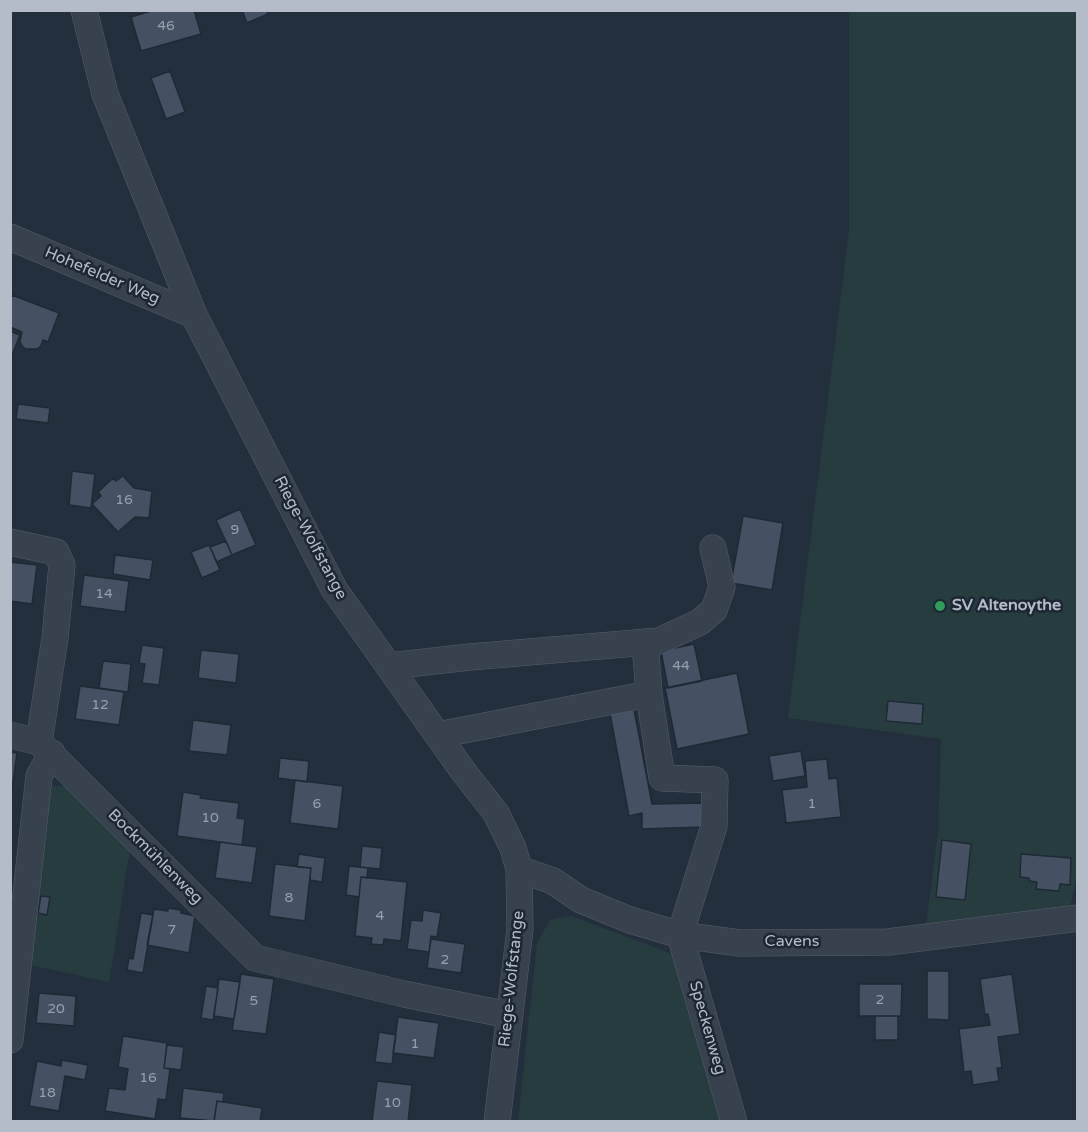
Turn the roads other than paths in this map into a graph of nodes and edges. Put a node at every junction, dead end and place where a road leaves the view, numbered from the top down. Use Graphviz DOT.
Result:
graph roads {
  1 [pos="84,10"];
  2 [pos="10,237"];
  3 [pos="194,315"];
  4 [pos="10,542"];
  5 [pos="713,548"];
  6 [pos="645,642"];
  7 [pos="389,666"];
  8 [pos="649,694"];
  9 [pos="10,735"];
  10 [pos="438,735"];
  11 [pos="45,748"];
  12 [pos="519,869"];
  13 [pos="1077,918"];
  14 [pos="16,933"];
  15 [pos="680,935"];
  16 [pos="509,1015"];
  17 [pos="10,1040"];
  18 [pos="497,1122"];
  19 [pos="734,1122"];
  1 -- 3 [label="street, Riege-Wolfstange"];
  2 -- 3 [label="street, Hohefelder Weg"];
  3 -- 7 [label="street, Riege-Wolfstange"];
  4 -- 11 [label="street"];
  5 -- 6 [label="street"];
  6 -- 7 [label="street"];
  6 -- 8 [label="street"];
  7 -- 10 [label="street, Riege-Wolfstange"];
  8 -- 10 [label="street"];
  8 -- 15 [label="street"];
  9 -- 11 [label="street"];
  10 -- 12 [label="street, Riege-Wolfstange"];
  11 -- 14 [label="street"];
  11 -- 16 [label="street, Bockmühlenweg"];
  12 -- 15 [label="street, Cavens"];
  12 -- 16 [label="street, Riege-Wolfstange"];
  13 -- 15 [label="street, Cavens"];
  14 -- 17 [label="street"];
  15 -- 19 [label="street, Speckenweg"];
  16 -- 18 [label="street, Riege-Wolfstange"];
}
